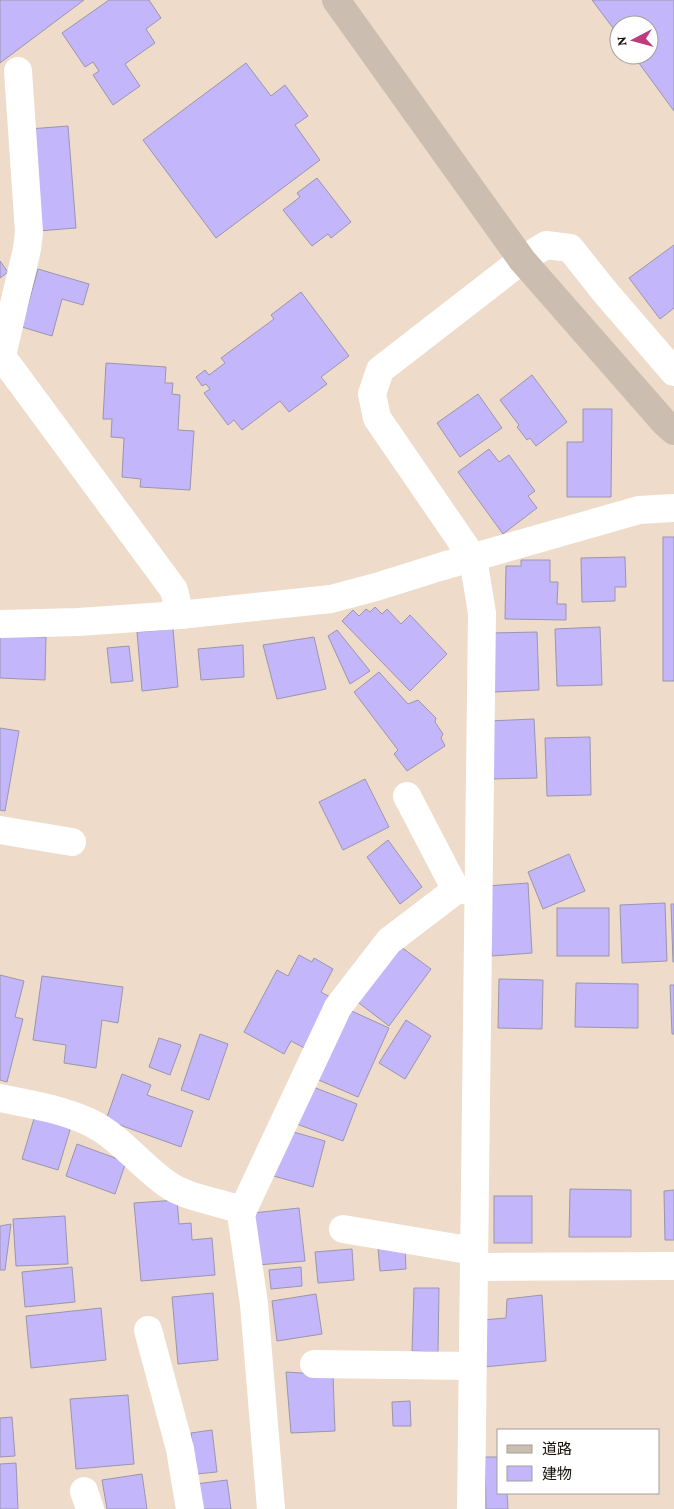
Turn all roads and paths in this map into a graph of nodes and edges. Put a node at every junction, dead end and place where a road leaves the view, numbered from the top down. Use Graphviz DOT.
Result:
graph roads {
  1 [pos="336,0"];
  2 [pos="18,71"];
  3 [pos="522,260"];
  4 [pos="1,358"];
  5 [pos="674,372"];
  6 [pos="674,430"];
  7 [pos="674,508"];
  8 [pos="473,558"];
  9 [pos="180,615"];
  10 [pos="0,624"];
  11 [pos="407,796"];
  12 [pos="0,830"];
  13 [pos="72,842"];
  14 [pos="467,890"];
  15 [pos="0,1098"];
  16 [pos="240,1214"];
  17 [pos="343,1230"];
  18 [pos="474,1259"];
  19 [pos="674,1266"];
  20 [pos="148,1330"];
  21 [pos="314,1364"];
  22 [pos="472,1366"];
  23 [pos="190,1509"];
  24 [pos="271,1509"];
  25 [pos="471,1509"];
  1 -- 3 [label="street"];
  2 -- 4 [label="street"];
  3 -- 5 [label="street"];
  3 -- 6 [label="street"];
  3 -- 8 [label="street"];
  4 -- 9 [label="street"];
  7 -- 8 [label="street"];
  8 -- 9 [label="street"];
  8 -- 14 [label="street"];
  9 -- 10 [label="street"];
  11 -- 14 [label="street"];
  12 -- 13 [label="street"];
  14 -- 16 [label="street"];
  14 -- 18 [label="street"];
  15 -- 16 [label="street"];
  16 -- 24 [label="street"];
  17 -- 18 [label="street"];
  18 -- 19 [label="street"];
  18 -- 22 [label="street"];
  20 -- 23 [label="street"];
  21 -- 22 [label="street"];
  22 -- 25 [label="street"];
}
